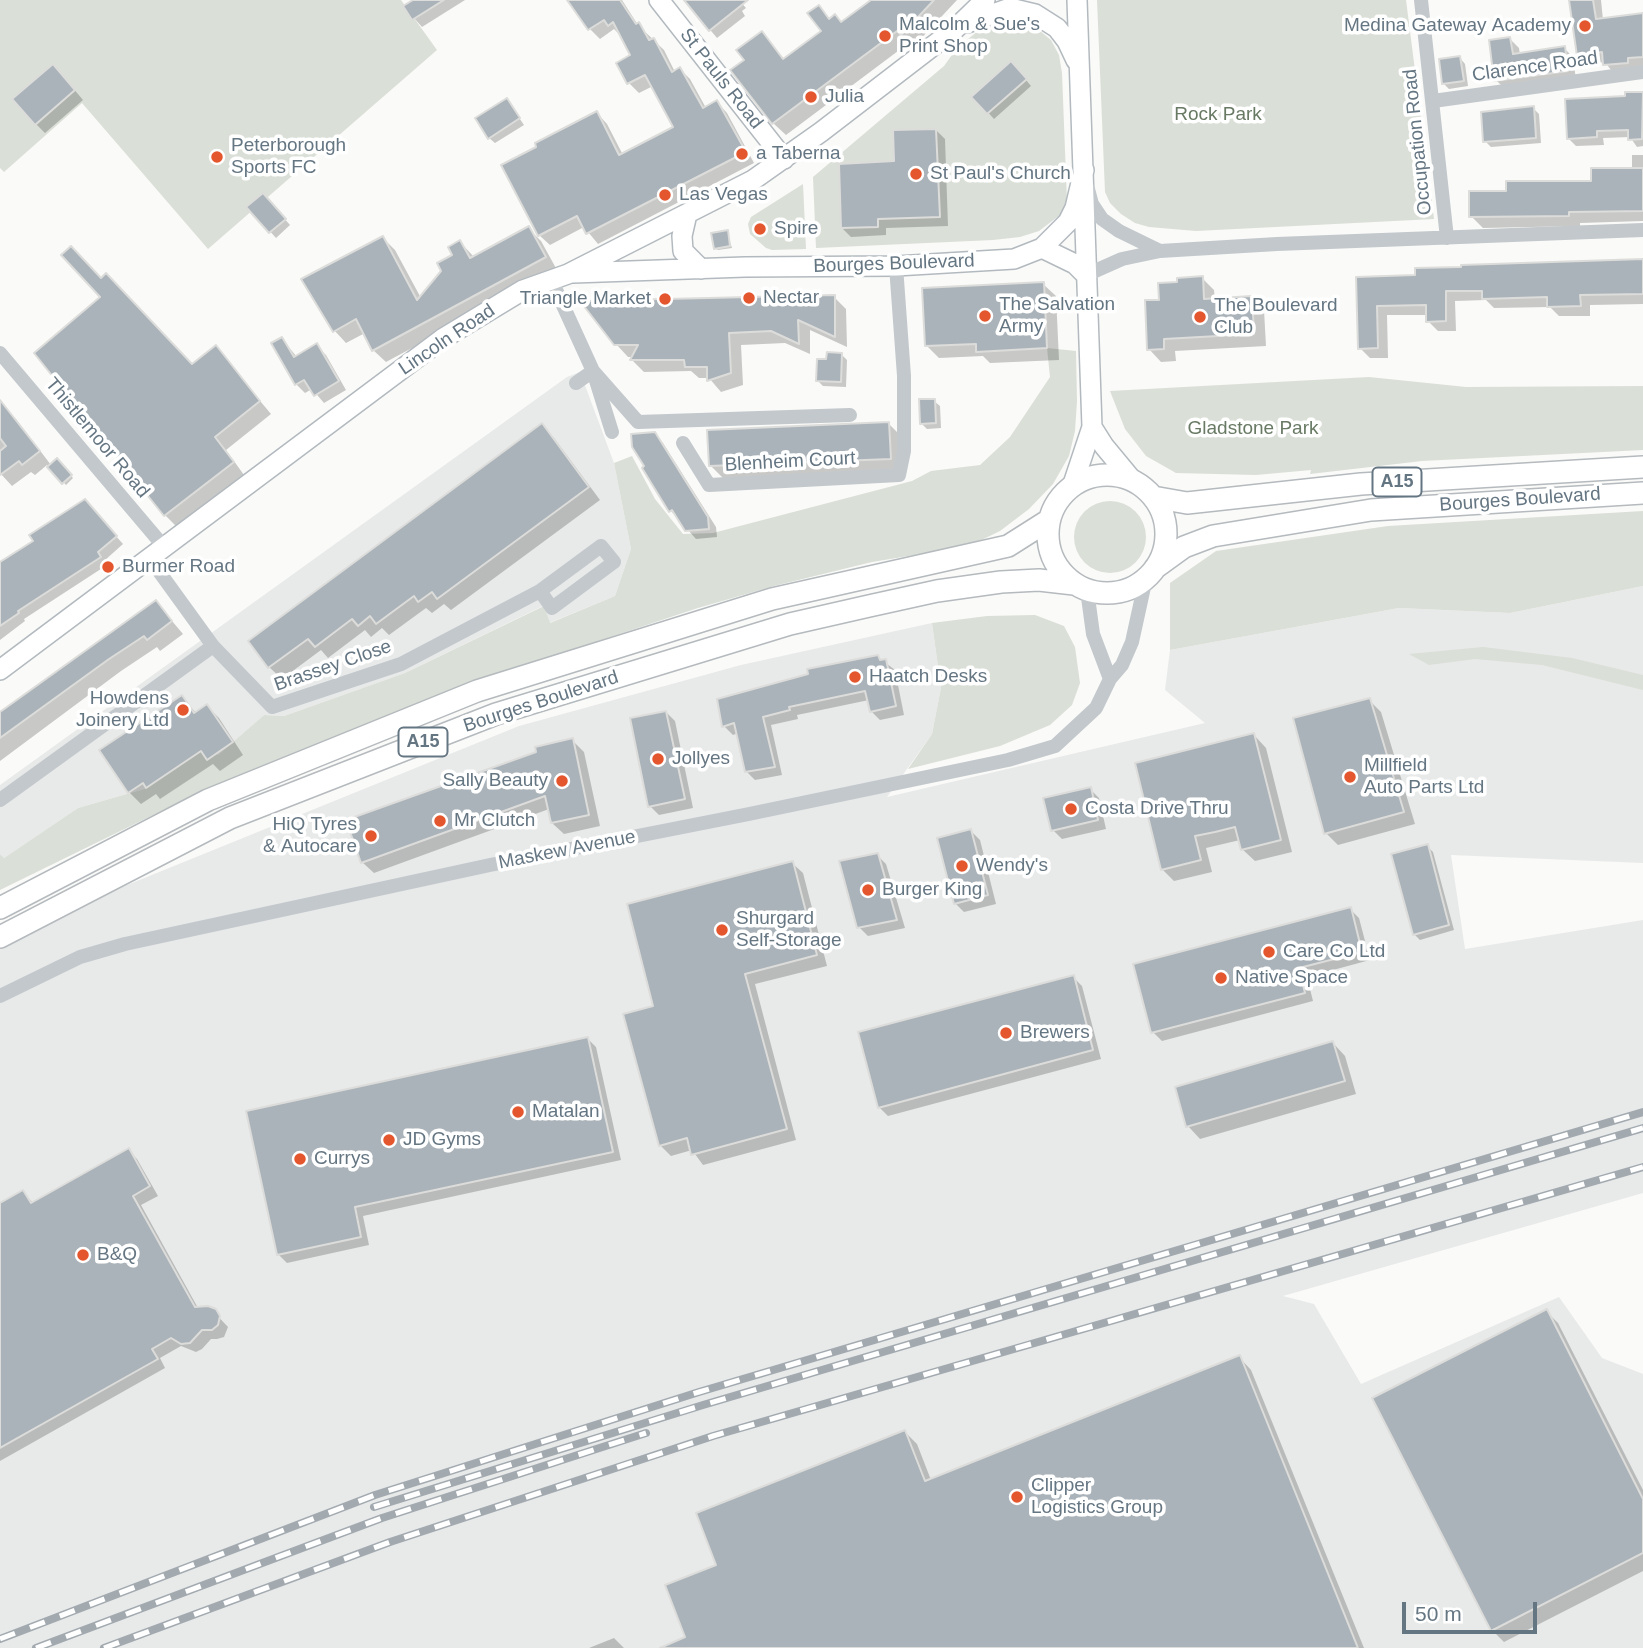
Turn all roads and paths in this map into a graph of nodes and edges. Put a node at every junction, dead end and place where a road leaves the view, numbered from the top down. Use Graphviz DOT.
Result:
graph roads {
  1 [pos="659,0"];
  2 [pos="985,0"];
  3 [pos="1077,0"];
  4 [pos="1421,0"];
  5 [pos="955,29"];
  6 [pos="1080,67"];
  7 [pos="1643,72"];
  8 [pos="1433,101"];
  9 [pos="784,159"];
  10 [pos="1084,170"];
  11 [pos="687,214"];
  12 [pos="1643,230"];
  13 [pos="1447,238"];
  14 [pos="1042,248"];
  15 [pos="1160,251"];
  16 [pos="896,266"];
  17 [pos="701,269"];
  18 [pos="1086,275"];
  19 [pos="559,276"];
  20 [pos="0,353"];
  21 [pos="593,371"];
  22 [pos="576,383"];
  23 [pos="850,415"];
  24 [pos="1092,426"];
  25 [pos="612,432"];
  26 [pos="683,443"];
  27 [pos="1643,467"];
  28 [pos="1133,481"];
  29 [pos="1073,484"];
  30 [pos="1643,493"];
  31 [pos="1153,497"];
  32 [pos="1049,520"];
  33 [pos="157,554"];
  34 [pos="1151,573"];
  35 [pos="1080,587"];
  36 [pos="540,591"];
  37 [pos="213,646"];
  38 [pos="0,670"];
  39 [pos="1110,679"];
  40 [pos="0,800"];
  41 [pos="0,908"];
  42 [pos="0,937"];
  43 [pos="0,996"];
  1 -- 9 [label="street, St Pauls Road"];
  2 -- 5 [label="street, Lincoln Road"];
  3 -- 6 [label="street"];
  4 -- 8 [label="street, Occupation Road"];
  5 -- 6 [label="street"];
  5 -- 9 [label="street, Lincoln Road"];
  6 -- 10 [label="street"];
  7 -- 8 [label="street, Clarence Road"];
  8 -- 13 [label="street, Occupation Road"];
  9 -- 11 [label="street, Lincoln Road"];
  10 -- 14 [label="street, Bourges Boulevard"];
  10 -- 15 [label="street"];
  10 -- 18 [label="street"];
  11 -- 17 [label="street"];
  11 -- 19 [label="street, Lincoln Road"];
  12 -- 13 [label="street"];
  13 -- 15 [label="street"];
  14 -- 16 [label="street, Bourges Boulevard"];
  14 -- 18 [label="street"];
  15 -- 18 [label="street"];
  16 -- 17 [label="street, Bourges Boulevard"];
  16 -- 26 [label="street, Blenheim Court"];
  17 -- 19 [label="street, Bourges Boulevard"];
  18 -- 24 [label="street"];
  19 -- 21 [label="street"];
  19 -- 33 [label="street, Lincoln Road"];
  20 -- 33 [label="street, Thistlemoor Road"];
  21 -- 22 [label="street"];
  21 -- 23 [label="street"];
  21 -- 25 [label="street"];
  24 -- 28 [label="street"];
  24 -- 29 [label="street"];
  27 -- 31 [label="main road, Bourges Boulevard / A15"];
  28 -- 29 [label="main road"];
  28 -- 31 [label="main road"];
  29 -- 32 [label="main road"];
  30 -- 34 [label="main road, Bourges Boulevard / A15"];
  31 -- 34 [label="main road"];
  32 -- 35 [label="main road"];
  32 -- 41 [label="main road, Bourges Boulevard / A15"];
  33 -- 37 [label="street, Brassey Close"];
  33 -- 38 [label="street, Lincoln Road"];
  34 -- 35 [label="main road"];
  34 -- 39 [label="street, Maskew Avenue"];
  35 -- 39 [label="street"];
  35 -- 42 [label="main road, Bourges Boulevard / A15"];
  36 -- 36 [label="street, Brassey Close"];
  36 -- 37 [label="street, Brassey Close"];
  37 -- 40 [label="street"];
  39 -- 43 [label="street, Maskew Avenue"];
}
